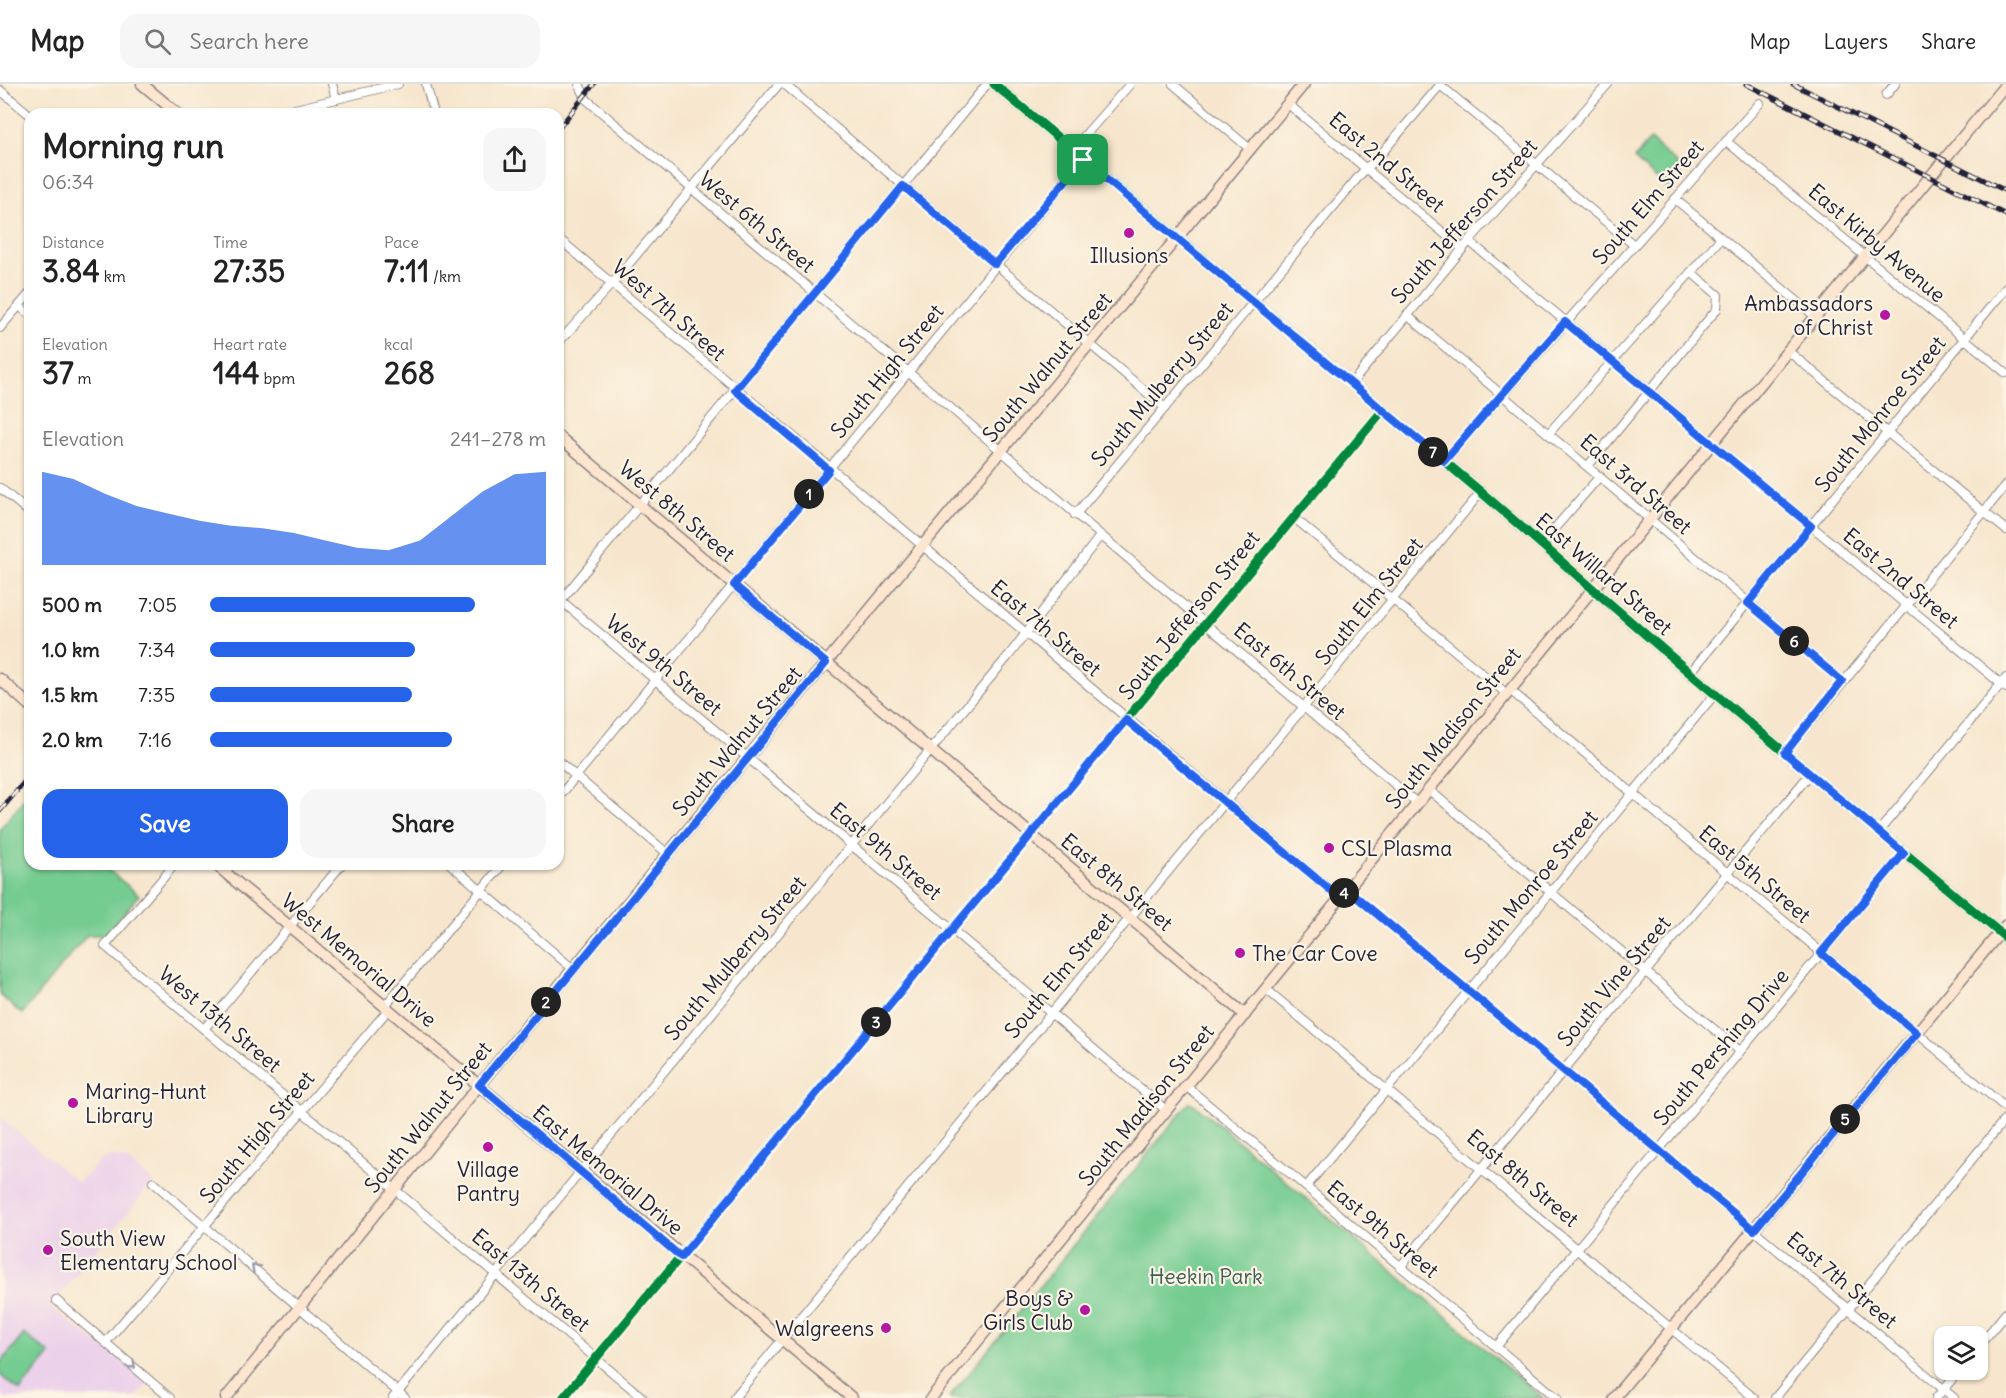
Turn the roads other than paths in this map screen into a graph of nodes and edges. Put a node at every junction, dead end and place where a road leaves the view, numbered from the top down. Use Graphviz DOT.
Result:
graph roads {
  1 [pos="142,84"];
  2 [pos="332,84"];
  3 [pos="398,84"];
  4 [pos="426,84"];
  5 [pos="579,84"];
  6 [pos="781,84"];
  7 [pos="987,84"];
  8 [pos="994,84"];
  9 [pos="1130,84"];
  10 [pos="1173,84"];
  11 [pos="1304,84"];
  12 [pos="1441,84"];
  13 [pos="1608,84"];
  14 [pos="1895,84"];
  15 [pos="2006,84"];
  16 [pos="0,90"];
  17 [pos="1886,95"];
  18 [pos="336,99"];
  19 [pos="1288,104"];
  20 [pos="1760,104"];
  21 [pos="171,108"];
  22 [pos="299,108"];
  23 [pos="432,108"];
  24 [pos="24,110"];
  25 [pos="1726,141"];
  26 [pos="1250,149"];
  27 [pos="1072,150"];
  28 [pos="1083,160"];
  29 [pos="1535,165"];
  30 [pos="1366,168"];
  31 [pos="903,186"];
  32 [pos="692,190"];
  33 [pos="1675,199"];
  34 [pos="1178,238"];
  35 [pos="1721,238"];
  36 [pos="1469,241"];
  37 [pos="564,243"];
  38 [pos="1634,245"];
  39 [pos="1463,249"];
  40 [pos="1865,257"];
  41 [pos="995,264"];
  42 [pos="1691,272"];
  43 [pos="611,283"];
  44 [pos="2006,288"];
  45 [pos="814,294"];
  46 [pos="24,300"];
  47 [pos="1253,302"];
  48 [pos="19,306"];
  49 [pos="24,310"];
  50 [pos="1407,315"];
  51 [pos="1815,317"];
  52 [pos="2,322"];
  53 [pos="1565,322"];
  54 [pos="564,336"];
  55 [pos="1964,339"];
  56 [pos="1090,344"];
  57 [pos="1788,351"];
  58 [pos="1612,362"];
  59 [pos="2006,373"];
  60 [pos="908,374"];
  61 [pos="1351,384"];
  62 [pos="735,390"];
  63 [pos="1648,392"];
  64 [pos="1502,393"];
  65 [pos="1166,408"];
  66 [pos="1383,410"];
  67 [pos="1888,432"];
  68 [pos="1549,433"];
  69 [pos="564,441"];
  70 [pos="1711,445"];
  71 [pos="1001,452"];
  72 [pos="1444,461"];
  73 [pos="1588,466"];
  74 [pos="829,470"];
  75 [pos="1600,476"];
  76 [pos="2006,484"];
  77 [pos="0,488"];
  78 [pos="1481,492"];
  79 [pos="640,505"];
  80 [pos="24,508"];
  81 [pos="1984,512"];
  82 [pos="1076,515"];
  83 [pos="1293,517"];
  84 [pos="1650,520"];
  85 [pos="1811,526"];
  86 [pos="2006,530"];
  87 [pos="1100,536"];
  88 [pos="1542,543"];
  89 [pos="922,548"];
  90 [pos="734,585"];
  91 [pos="1593,588"];
  92 [pos="564,595"];
  93 [pos="1393,599"];
  94 [pos="1748,603"];
  95 [pos="564,605"];
  96 [pos="1906,606"];
  97 [pos="1206,624"];
  98 [pos="1025,634"];
  99 [pos="826,663"];
  100 [pos="1690,673"];
  101 [pos="0,679"];
  102 [pos="655,680"];
  103 [pos="1842,681"];
  104 [pos="2004,684"];
  105 [pos="1508,692"];
  106 [pos="1716,694"];
  107 [pos="24,701"];
  108 [pos="1305,707"];
  109 [pos="1126,720"];
  110 [pos="930,750"];
  111 [pos="1785,753"];
  112 [pos="747,759"];
  113 [pos="564,766"];
  114 [pos="1810,774"];
  115 [pos="576,777"];
  116 [pos="1428,789"];
  117 [pos="564,791"];
  118 [pos="1632,794"];
  119 [pos="1226,802"];
  120 [pos="1417,802"];
  121 [pos="1879,831"];
  122 [pos="1030,835"];
  123 [pos="852,845"];
  124 [pos="1904,853"];
  125 [pos="668,854"];
  126 [pos="170,870"];
  127 [pos="222,870"];
  128 [pos="337,870"];
  129 [pos="457,870"];
  130 [pos="498,870"];
  131 [pos="1726,873"];
  132 [pos="481,891"];
  133 [pos="1551,892"];
  134 [pos="1344,894"];
  135 [pos="1130,918"];
  136 [pos="290,927"];
  137 [pos="953,930"];
  138 [pos="2004,932"];
  139 [pos="1821,953"];
  140 [pos="573,969"];
  141 [pos="1645,972"];
  142 [pos="1266,989"];
  143 [pos="1468,992"];
  144 [pos="386,1008"];
  145 [pos="1052,1013"];
  146 [pos="1245,1015"];
  147 [pos="204,1029"];
  148 [pos="1917,1033"];
  149 [pos="1740,1051"];
  150 [pos="1563,1071"];
  151 [pos="479,1085"];
  152 [pos="1186,1086"];
  153 [pos="1387,1090"];
  154 [pos="2006,1108"];
  155 [pos="1166,1110"];
  156 [pos="303,1112"];
  157 [pos="2006,1118"];
  158 [pos="1658,1150"];
  159 [pos="1482,1169"];
  160 [pos="582,1173"];
  161 [pos="153,1182"];
  162 [pos="1306,1187"];
  163 [pos="395,1189"];
  164 [pos="206,1226"];
  165 [pos="1754,1230"];
  166 [pos="1578,1249"];
  167 [pos="681,1257"];
  168 [pos="1400,1267"];
  169 [pos="496,1275"];
  170 [pos="56,1300"];
  171 [pos="299,1306"];
  172 [pos="1848,1309"];
  173 [pos="2006,1313"];
  174 [pos="1672,1328"];
  175 [pos="1988,1335"];
  176 [pos="782,1341"];
  177 [pos="106,1342"];
  178 [pos="1496,1347"];
  179 [pos="596,1359"];
  180 [pos="1951,1380"];
  181 [pos="1943,1389"];
  182 [pos="398,1396"];
  183 [pos="170,1398"];
  184 [pos="226,1398"];
  185 [pos="564,1398"];
  186 [pos="644,1398"];
  187 [pos="734,1398"];
  188 [pos="852,1398"];
  189 [pos="931,1398"];
  190 [pos="1557,1398"];
  191 [pos="1614,1398"];
  192 [pos="1754,1398"];
  193 [pos="1775,1398"];
  194 [pos="1936,1398"];
  195 [pos="1954,1398"];
  1 -- 21 [label="main road"];
  2 -- 18 [label="street"];
  3 -- 18 [label="street"];
  4 -- 23 [label="street"];
  5 -- 32 [label="street, West 6th Street"];
  6 -- 31 [label="street"];
  6 -- 32 [label="street"];
  7 -- 31 [label="street"];
  8 -- 27 [label="main road, East Willard Street"];
  9 -- 27 [label="street"];
  10 -- 26 [label="street"];
  11 -- 19 [label="main road, South Walnut Street"];
  12 -- 29 [label="street"];
  12 -- 30 [label="street, South Mulberry Street"];
  13 -- 29 [label="street, South Jefferson Street"];
  14 -- 17 [label="street"];
  15 -- 40 [label="main road, South Madison Street"];
  16 -- 24 [label="street"];
  18 -- 22 [label="street"];
  19 -- 26 [label="main road, South Walnut Street"];
  19 -- 30 [label="street, East 2nd Street"];
  20 -- 25 [label="street, South Elm Street"];
  25 -- 33 [label="street, South Elm Street"];
  25 -- 40 [label="street, East Kirby Avenue"];
  26 -- 34 [label="main road, South Walnut Street"];
  27 -- 28 [label="main road, East Willard Street"];
  28 -- 34 [label="main road, East Willard Street"];
  28 -- 41 [label="street, South High Street"];
  29 -- 36 [label="street, South Jefferson Street"];
  29 -- 38 [label="street"];
  30 -- 39 [label="street, East 2nd Street"];
  30 -- 47 [label="street, South Mulberry Street"];
  31 -- 41 [label="street"];
  31 -- 45 [label="street"];
  32 -- 43 [label="street"];
  32 -- 45 [label="street, West 6th Street"];
  33 -- 35 [label="street"];
  33 -- 38 [label="street, South Elm Street"];
  34 -- 47 [label="main road, East Willard Street"];
  34 -- 56 [label="main road, South Walnut Street"];
  35 -- 42 [label="street"];
  35 -- 51 [label="street"];
  36 -- 39 [label="street, South Jefferson Street"];
  36 -- 53 [label="street, East 2nd Street"];
  37 -- 43 [label="street, West 7th Street"];
  38 -- 53 [label="street, South Elm Street"];
  39 -- 50 [label="street, South Jefferson Street"];
  40 -- 51 [label="main road, South Madison Street"];
  40 -- 55 [label="street, East Kirby Avenue"];
  41 -- 56 [label="street"];
  41 -- 60 [label="street, South High Street"];
  42 -- 58 [label="street"];
  42 -- 63 [label="street"];
  43 -- 54 [label="street"];
  43 -- 62 [label="street, West 7th Street"];
  44 -- 55 [label="street, South Monroe Street"];
  45 -- 60 [label="street, West 6th Street"];
  45 -- 62 [label="street"];
  46 -- 48 [label="street"];
  47 -- 61 [label="main road, East Willard Street"];
  47 -- 65 [label="street, South Mulberry Street"];
  48 -- 49 [label="street"];
  48 -- 52 [label="street"];
  50 -- 61 [label="street, South Jefferson Street"];
  50 -- 64 [label="street, East 3rd Street"];
  51 -- 57 [label="main road, South Madison Street"];
  53 -- 58 [label="street, East 2nd Street"];
  53 -- 64 [label="street, South Elm Street"];
  55 -- 59 [label="street, East Kirby Avenue"];
  55 -- 67 [label="street, South Monroe Street"];
  56 -- 65 [label="street"];
  56 -- 71 [label="main road, South Walnut Street"];
  57 -- 67 [label="street"];
  57 -- 70 [label="main road, South Madison Street"];
  58 -- 63 [label="street, East 2nd Street"];
  58 -- 68 [label="street"];
  60 -- 71 [label="street, West 6th Street"];
  60 -- 74 [label="street, South High Street"];
  61 -- 66 [label="main road, East Willard Street"];
  62 -- 74 [label="street, West 7th Street"];
  62 -- 79 [label="street"];
  63 -- 70 [label="street, East 2nd Street"];
  63 -- 73 [label="street"];
  64 -- 68 [label="street, East 3rd Street"];
  64 -- 72 [label="street, South Elm Street"];
  65 -- 82 [label="street, South Mulberry Street"];
  66 -- 72 [label="main road, East Willard Street"];
  66 -- 83 [label="street, South Jefferson Street"];
  67 -- 81 [label="street"];
  67 -- 85 [label="street, South Monroe Street"];
  68 -- 73 [label="street, East 3rd Street"];
  69 -- 79 [label="main road, West 8th Street"];
  70 -- 84 [label="main road, South Madison Street"];
  70 -- 85 [label="street, East 2nd Street"];
  71 -- 82 [label="street, East 6th Street"];
  71 -- 89 [label="main road, South Walnut Street"];
  72 -- 78 [label="main road, East Willard Street"];
  73 -- 75 [label="street, East 3rd Street"];
  74 -- 89 [label="street, West 7th Street"];
  74 -- 90 [label="street, South High Street"];
  75 -- 84 [label="street, East 3rd Street"];
  75 -- 88 [label="street"];
  76 -- 81 [label="street"];
  77 -- 80 [label="street"];
  78 -- 88 [label="main road, East Willard Street"];
  78 -- 93 [label="street, South Elm Street"];
  79 -- 90 [label="main road, West 8th Street"];
  79 -- 92 [label="street"];
  81 -- 86 [label="street"];
  81 -- 96 [label="street"];
  82 -- 87 [label="street, East 6th Street"];
  83 -- 93 [label="street, East 5th Street"];
  83 -- 97 [label="street, South Jefferson Street"];
  84 -- 91 [label="main road, South Madison Street"];
  84 -- 94 [label="street, East 3rd Street"];
  85 -- 94 [label="street, South Monroe Street"];
  85 -- 96 [label="street, East 2nd Street"];
  87 -- 97 [label="street, East 6th Street"];
  87 -- 98 [label="street, South Mulberry Street"];
  88 -- 91 [label="main road, East Willard Street"];
  89 -- 98 [label="street, East 7th Street"];
  89 -- 99 [label="main road, South Walnut Street"];
  90 -- 99 [label="main road, West 8th Street"];
  90 -- 102 [label="street, South High Street"];
  91 -- 100 [label="main road, East Willard Street"];
  91 -- 105 [label="main road, South Madison Street"];
  93 -- 105 [label="street, East 5th Street"];
  93 -- 108 [label="street, South Elm Street"];
  94 -- 100 [label="street, South Monroe Street"];
  94 -- 103 [label="street, East 3rd Street"];
  95 -- 102 [label="street, West 9th Street"];
  96 -- 103 [label="street"];
  96 -- 104 [label="street, East 2nd Street"];
  97 -- 108 [label="street, East 6th Street"];
  97 -- 109 [label="street, South Jefferson Street"];
  98 -- 109 [label="street, East 7th Street"];
  98 -- 110 [label="street, South Mulberry Street"];
  99 -- 110 [label="main road, East 8th Street"];
  99 -- 112 [label="main road, South Walnut Street"];
  100 -- 106 [label="main road, East Willard Street"];
  101 -- 107 [label="main road"];
  102 -- 112 [label="street, West 9th Street"];
  102 -- 115 [label="street, South High Street"];
  103 -- 111 [label="street"];
  104 -- 121 [label="street"];
  105 -- 116 [label="main road, South Madison Street"];
  105 -- 118 [label="street, East 5th Street"];
  106 -- 111 [label="main road, East Willard Street"];
  106 -- 118 [label="street, South Monroe Street"];
  108 -- 119 [label="street, South Elm Street"];
  108 -- 120 [label="street, East 6th Street"];
  109 -- 119 [label="street, East 7th Street"];
  109 -- 122 [label="street, South Jefferson Street"];
  110 -- 122 [label="main road, East 8th Street"];
  110 -- 123 [label="street, South Mulberry Street"];
  111 -- 114 [label="main road, East Willard Street"];
  112 -- 123 [label="street, East 9th Street"];
  112 -- 125 [label="main road, South Walnut Street"];
  113 -- 115 [label="street"];
  114 -- 121 [label="main road, East Willard Street"];
  114 -- 131 [label="street, South Vine Street"];
  115 -- 117 [label="street, South High Street"];
  115 -- 125 [label="street"];
  116 -- 120 [label="main road, South Madison Street"];
  116 -- 133 [label="street"];
  118 -- 131 [label="street, East 5th Street"];
  118 -- 133 [label="street, South Monroe Street"];
  119 -- 134 [label="street, East 7th Street"];
  119 -- 135 [label="street, South Elm Street"];
  120 -- 134 [label="main road, South Madison Street"];
  121 -- 124 [label="main road, East Willard Street"];
  122 -- 135 [label="main road, East 8th Street"];
  122 -- 137 [label="street, South Jefferson Street"];
  123 -- 137 [label="street, East 9th Street"];
  123 -- 160 [label="street, South Mulberry Street"];
  124 -- 138 [label="main road, East Willard Street"];
  124 -- 139 [label="street, South Pershing Drive"];
  125 -- 140 [label="main road, South Walnut Street"];
  126 -- 147 [label="street, West 13th Street"];
  127 -- 136 [label="main road, West Memorial Drive"];
  128 -- 136 [label="street"];
  129 -- 132 [label="street"];
  130 -- 132 [label="street, South High Street"];
  131 -- 139 [label="street, East 5th Street"];
  131 -- 141 [label="street, South Vine Street"];
  132 -- 140 [label="street"];
  132 -- 144 [label="street, South High Street"];
  133 -- 141 [label="street"];
  133 -- 143 [label="street, South Monroe Street"];
  134 -- 142 [label="main road, South Madison Street"];
  134 -- 143 [label="street, East 7th Street"];
  135 -- 145 [label="street, South Elm Street"];
  135 -- 146 [label="main road, East 8th Street"];
  136 -- 144 [label="main road, West Memorial Drive"];
  136 -- 147 [label="street"];
  137 -- 145 [label="street, East 9th Street"];
  137 -- 167 [label="street, South Jefferson Street"];
  138 -- 148 [label="main road"];
  139 -- 148 [label="street, East 5th Street"];
  139 -- 149 [label="street, South Pershing Drive"];
  140 -- 151 [label="main road, South Walnut Street"];
  141 -- 149 [label="street"];
  141 -- 150 [label="street, South Vine Street"];
  142 -- 146 [label="main road, South Madison Street"];
  142 -- 153 [label="street, East 8th Street"];
  143 -- 150 [label="street, East 7th Street"];
  143 -- 153 [label="street, South Monroe Street"];
  144 -- 151 [label="main road, West Memorial Drive"];
  144 -- 156 [label="street, South High Street"];
  145 -- 155 [label="street, East 9th Street"];
  145 -- 176 [label="street, South Elm Street"];
  146 -- 152 [label="main road, South Madison Street"];
  147 -- 156 [label="street, West 13th Street"];
  148 -- 154 [label="street, East 5th Street"];
  148 -- 165 [label="main road"];
  149 -- 158 [label="street, South Pershing Drive"];
  150 -- 158 [label="street, East 7th Street"];
  150 -- 159 [label="street, South Vine Street"];
  151 -- 160 [label="main road, East Memorial Drive"];
  151 -- 163 [label="main road, South Walnut Street"];
  152 -- 155 [label="main road, South Madison Street"];
  152 -- 162 [label="street, East 9th Street"];
  153 -- 159 [label="street, East 8th Street"];
  153 -- 162 [label="street, South Monroe Street"];
  155 -- 189 [label="main road, South Madison Street"];
  156 -- 163 [label="street, West 13th Street"];
  156 -- 164 [label="street, South High Street"];
  157 -- 172 [label="street"];
  158 -- 165 [label="street, East 7th Street"];
  158 -- 166 [label="street, South Pershing Drive"];
  159 -- 166 [label="street, East 8th Street"];
  159 -- 168 [label="street, South Vine Street"];
  160 -- 167 [label="main road, East Memorial Drive"];
  160 -- 169 [label="street, South Mulberry Street"];
  161 -- 164 [label="street"];
  162 -- 168 [label="street, East 9th Street"];
  163 -- 169 [label="street, East 13th Street"];
  163 -- 171 [label="main road, South Walnut Street"];
  171 -- 164 [label="street, one-way"];
  164 -- 177 [label="street, South High Street"];
  165 -- 172 [label="street, East 7th Street"];
  165 -- 174 [label="main road"];
  166 -- 174 [label="street, East 8th Street"];
  166 -- 178 [label="street, South Pershing Drive"];
  167 -- 176 [label="main road, East Memorial Drive"];
  167 -- 179 [label="street, South Jefferson Street"];
  168 -- 178 [label="street, East 9th Street"];
  169 -- 179 [label="street, East 13th Street"];
  169 -- 182 [label="street, South Mulberry Street"];
  170 -- 177 [label="street"];
  171 -- 182 [label="street"];
  171 -- 184 [label="main road, South Walnut Street"];
  172 -- 181 [label="street, East 7th Street"];
  172 -- 193 [label="street"];
  173 -- 175 [label="street"];
  174 -- 191 [label="main road"];
  174 -- 192 [label="street, East 8th Street"];
  176 -- 187 [label="street, South Elm Street"];
  176 -- 188 [label="main road, East Memorial Drive"];
  177 -- 183 [label="street, one-way"];
  178 -- 190 [label="street, East 9th Street"];
  179 -- 185 [label="street, South Jefferson Street"];
  179 -- 186 [label="street, East 13th Street"];
  180 -- 181 [label="street"];
  181 -- 194 [label="street"];
  181 -- 195 [label="street, East 7th Street"];
}
